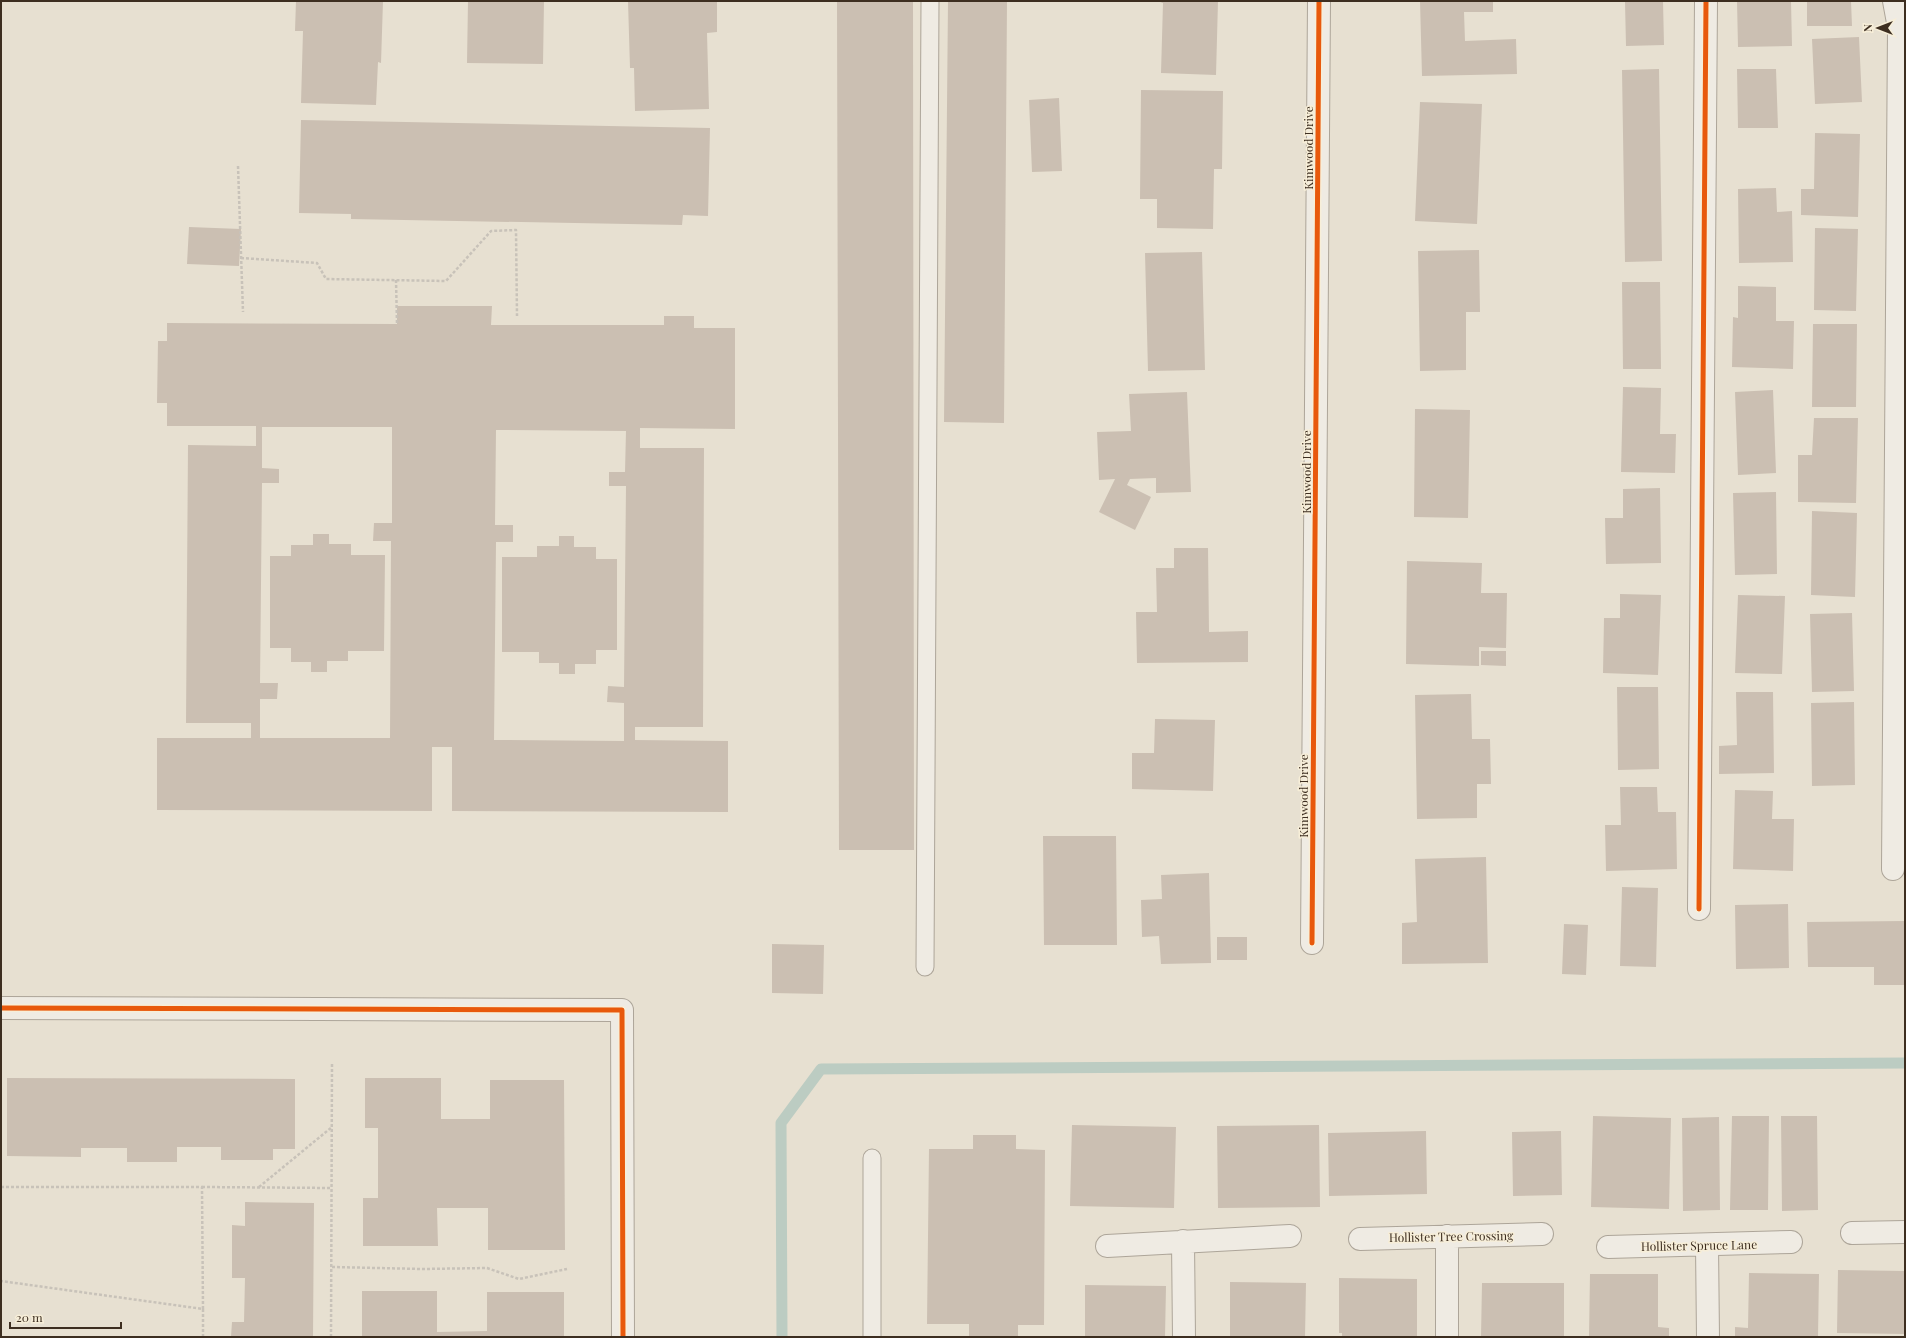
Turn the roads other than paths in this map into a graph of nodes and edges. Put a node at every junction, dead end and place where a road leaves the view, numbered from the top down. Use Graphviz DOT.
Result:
graph roads {
  1 [pos="930,1"];
  2 [pos="1319,1"];
  3 [pos="1706,1"];
  4 [pos="1894,1"];
  5 [pos="1893,870"];
  6 [pos="1700,908"];
  7 [pos="1312,943"];
  8 [pos="925,967"];
  9 [pos="1,1008"];
  10 [pos="872,1158"];
  11 [pos="1905,1232"];
  12 [pos="1852,1233"];
  13 [pos="1542,1234"];
  14 [pos="1290,1236"];
  15 [pos="1447,1236"];
  16 [pos="1360,1239"];
  17 [pos="1183,1241"];
  18 [pos="1791,1242"];
  19 [pos="1708,1245"];
  20 [pos="1107,1246"];
  21 [pos="1608,1247"];
  22 [pos="623,1337"];
  23 [pos="872,1337"];
  24 [pos="1184,1337"];
  25 [pos="1447,1337"];
  26 [pos="1708,1337"];
  1 -- 8 [label="lane"];
  2 -- 7 [label="street, Kimwood Drive"];
  3 -- 6 [label="street"];
  4 -- 5 [label="street"];
  9 -- 22 [label="street"];
  10 -- 23 [label="lane"];
  11 -- 12 [label="street"];
  13 -- 15 [label="street, Hollister Tree Crossing"];
  14 -- 17 [label="street"];
  15 -- 16 [label="street, Hollister Tree Crossing"];
  15 -- 25 [label="street"];
  17 -- 20 [label="street"];
  17 -- 24 [label="street"];
  18 -- 19 [label="street, Hollister Spruce Lane"];
  19 -- 21 [label="street, Hollister Spruce Lane"];
  19 -- 26 [label="street"];
}
